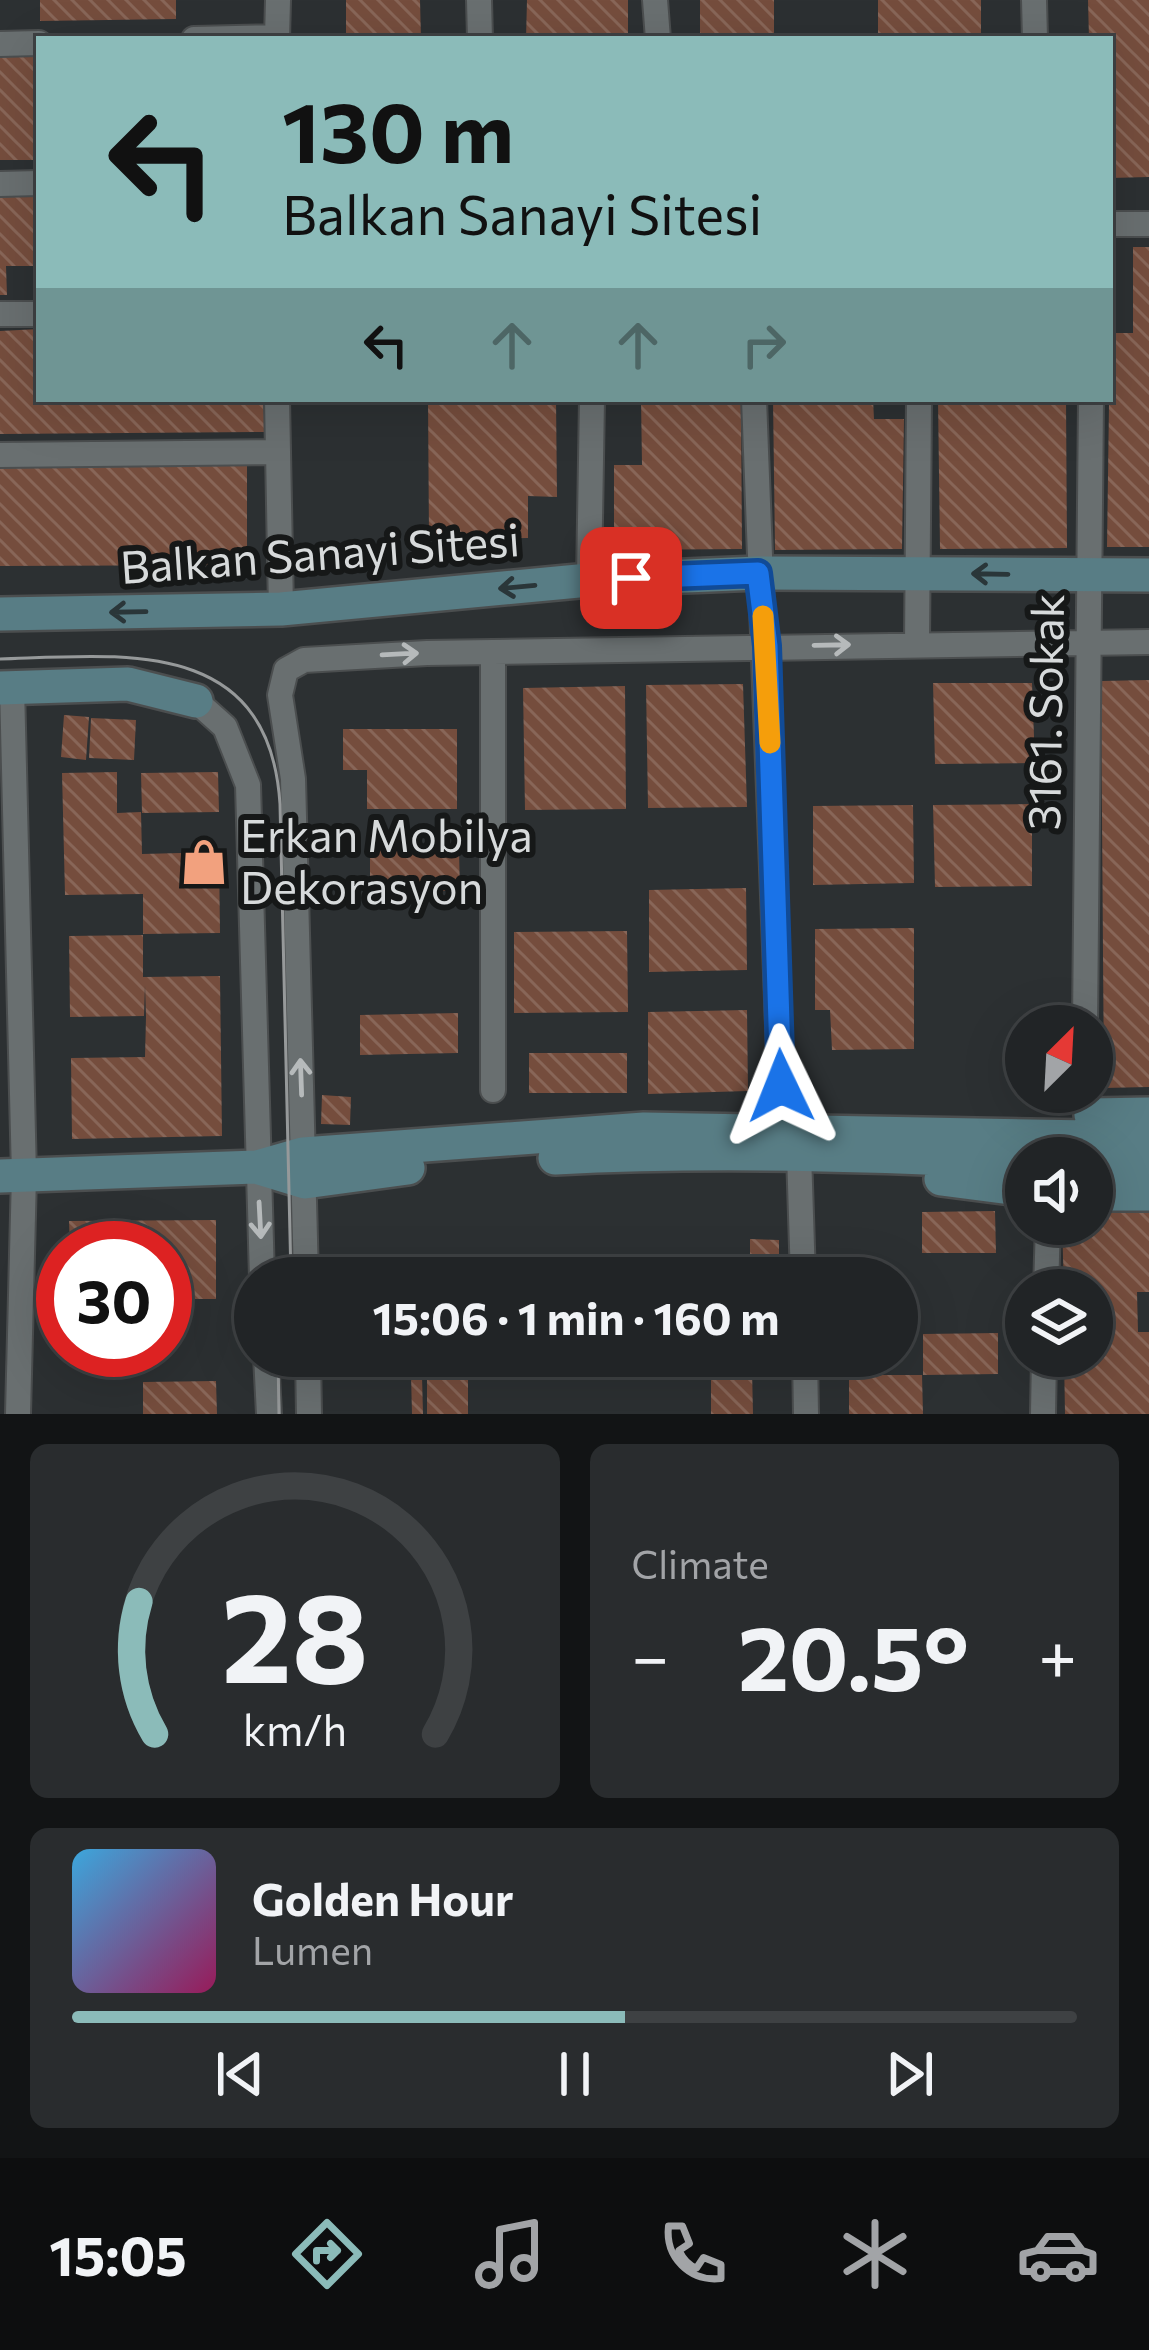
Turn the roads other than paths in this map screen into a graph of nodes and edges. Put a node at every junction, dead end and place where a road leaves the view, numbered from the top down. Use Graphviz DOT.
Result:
graph roads {
  1 [pos="278,0"];
  2 [pos="479,0"];
  3 [pos="655,0"];
  4 [pos="1034,0"];
  5 [pos="277,36"];
  6 [pos="480,36"];
  7 [pos="658,36"];
  8 [pos="1035,36"];
  9 [pos="36,43"];
  10 [pos="0,44"];
  11 [pos="36,183"];
  12 [pos="0,184"];
  13 [pos="1113,224"];
  14 [pos="1149,224"];
  15 [pos="0,314"];
  16 [pos="36,314"];
  17 [pos="277,402"];
  18 [pos="592,402"];
  19 [pos="754,402"];
  20 [pos="920,402"];
  21 [pos="1091,402"];
  22 [pos="277,452"];
  23 [pos="0,455"];
  24 [pos="920,572"];
  25 [pos="758,573"];
  26 [pos="1149,575"];
  27 [pos="1089,576"];
  28 [pos="589,580"];
  29 [pos="281,609"];
  30 [pos="0,614"];
  31 [pos="1149,642"];
  32 [pos="917,644"];
  33 [pos="1088,644"];
  34 [pos="767,646"];
  35 [pos="493,652"];
  36 [pos="6,688"];
  37 [pos="196,701"];
  38 [pos="8,978"];
  39 [pos="1084,1005"];
  40 [pos="493,1090"];
  41 [pos="1113,1108"];
  42 [pos="1027,1113"];
  43 [pos="1149,1114"];
  44 [pos="925,1131"];
  45 [pos="1149,1138"];
  46 [pos="791,1141"];
  47 [pos="884,1154"];
  48 [pos="1005,1162"];
  49 [pos="1113,1166"];
  50 [pos="1149,1167"];
  51 [pos="257,1168"];
  52 [pos="304,1168"];
  53 [pos="12,1176"];
  54 [pos="1005,1187"];
  55 [pos="1113,1194"];
  56 [pos="1149,1194"];
  57 [pos="261,1257"];
  58 [pos="306,1257"];
  59 [pos="801,1257"];
  60 [pos="267,1377"];
  61 [pos="308,1377"];
  62 [pos="805,1377"];
  63 [pos="1044,1377"];
  64 [pos="18,1414"];
  65 [pos="269,1414"];
  66 [pos="309,1414"];
  67 [pos="806,1414"];
  68 [pos="1043,1414"];
  1 -- 5 [label="street"];
  2 -- 6 [label="street"];
  3 -- 7 [label="street"];
  4 -- 8 [label="street"];
  9 -- 10 [label="street"];
  11 -- 12 [label="street"];
  13 -- 14 [label="street"];
  15 -- 16 [label="street"];
  17 -- 22 [label="street"];
  18 -- 28 [label="street"];
  19 -- 25 [label="street"];
  20 -- 24 [label="street"];
  21 -- 27 [label="street, 3161. Sokak"];
  22 -- 23 [label="street"];
  22 -- 29 [label="street"];
  24 -- 25 [label="street, Balkan Sanayi Sitesi"];
  27 -- 24 [label="street, Balkan Sanayi Sitesi, one-way"];
  24 -- 32 [label="street"];
  25 -- 28 [label="street, Balkan Sanayi Sitesi"];
  25 -- 34 [label="street"];
  26 -- 27 [label="street, Balkan Sanayi Sitesi"];
  27 -- 33 [label="street, 3161. Sokak"];
  28 -- 29 [label="street, Balkan Sanayi Sitesi, one-way"];
  29 -- 30 [label="street, Balkan Sanayi Sitesi, one-way"];
  31 -- 33 [label="street"];
  32 -- 33 [label="street"];
  34 -- 32 [label="street, one-way"];
  33 -- 39 [label="street, 3161. Sokak"];
  34 -- 35 [label="street"];
  34 -- 46 [label="street"];
  35 -- 40 [label="street"];
  52 -- 35 [label="street, one-way"];
  36 -- 37 [label="street"];
  36 -- 38 [label="street"];
  37 -- 51 [label="street"];
  38 -- 53 [label="street"];
  41 -- 43 [label="street"];
  42 -- 44 [label="street"];
  44 -- 45 [label="street"];
  44 -- 46 [label="street"];
  46 -- 47 [label="street"];
  46 -- 52 [label="street"];
  46 -- 59 [label="street"];
  47 -- 48 [label="street"];
  47 -- 54 [label="street"];
  49 -- 50 [label="street"];
  51 -- 52 [label="street"];
  51 -- 53 [label="street"];
  51 -- 57 [label="street, one-way"];
  52 -- 58 [label="street"];
  53 -- 64 [label="street"];
  55 -- 56 [label="street"];
  60 -- 65 [label="street"];
  61 -- 66 [label="street"];
  62 -- 67 [label="street"];
  63 -- 68 [label="street"];
}
